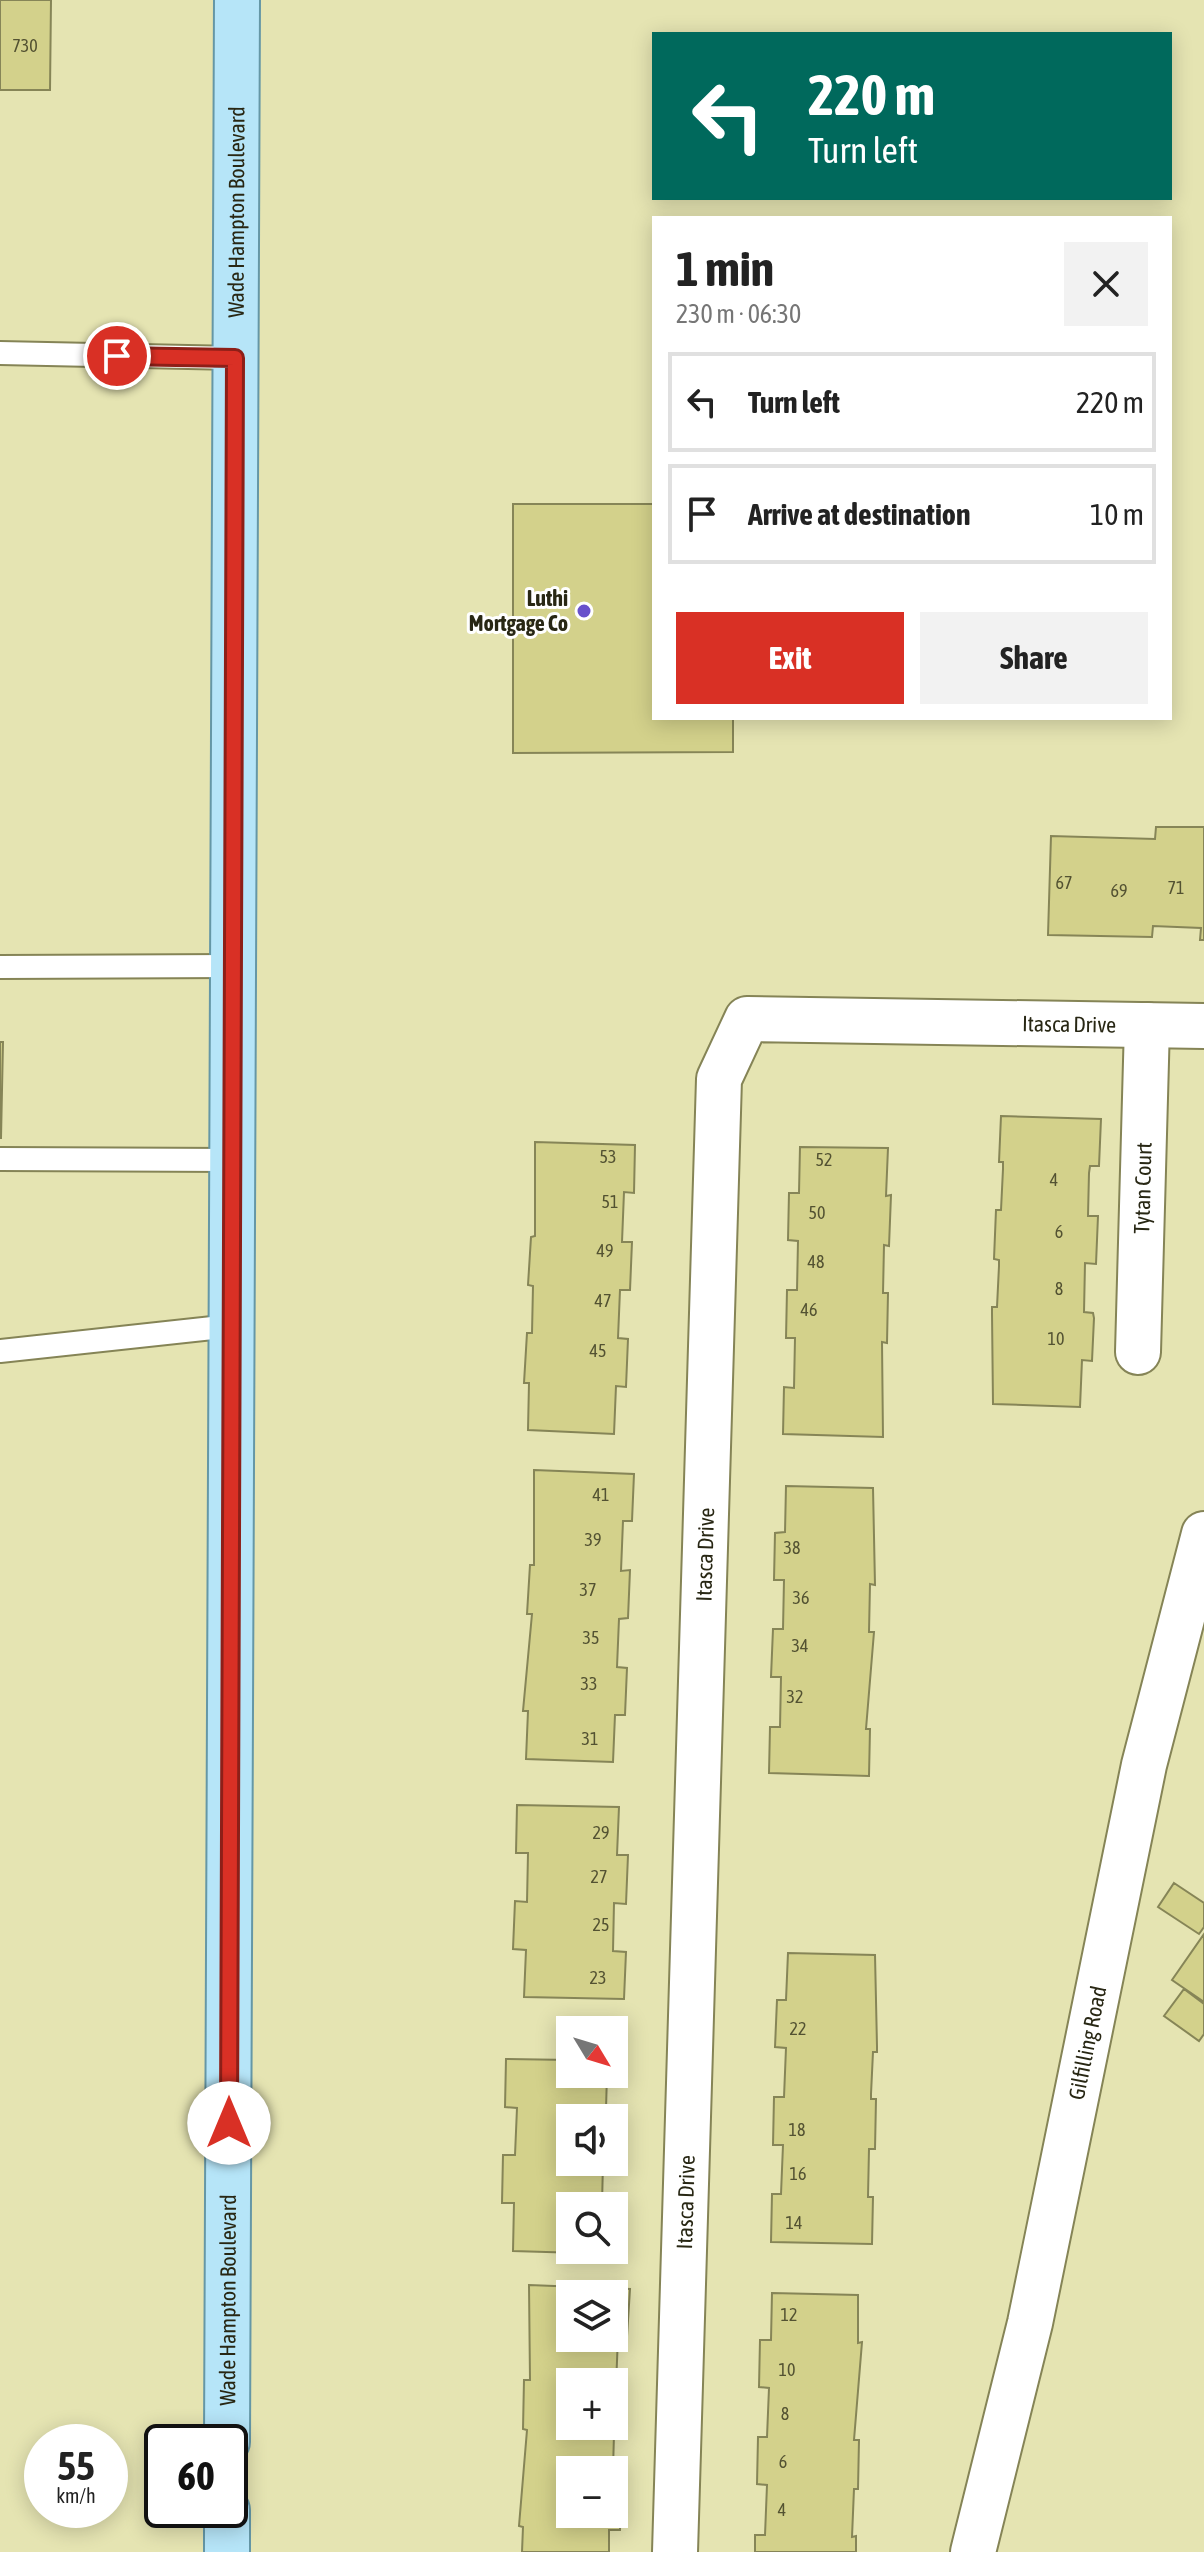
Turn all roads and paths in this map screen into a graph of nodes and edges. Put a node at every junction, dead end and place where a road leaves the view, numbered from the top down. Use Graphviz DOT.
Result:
graph roads {
  1 [pos="237,0"];
  2 [pos="0,353"];
  3 [pos="235,358"];
  4 [pos="233,966"];
  5 [pos="0,967"];
  6 [pos="1147,1025"];
  7 [pos="1204,1026"];
  8 [pos="0,1159"];
  9 [pos="232,1160"];
  10 [pos="231,1326"];
  11 [pos="0,1351"];
  12 [pos="1138,1352"];
  13 [pos="1204,1534"];
  14 [pos="1189,1663"];
  15 [pos="227,2424"];
  16 [pos="227,2528"];
  17 [pos="227,2552"];
  18 [pos="675,2552"];
  19 [pos="973,2552"];
  1 -- 3 [label="main road, Wade Hampton Boulevard"];
  2 -- 3 [label="lane"];
  3 -- 4 [label="main road, Wade Hampton Boulevard"];
  4 -- 5 [label="lane"];
  4 -- 9 [label="main road, Wade Hampton Boulevard"];
  6 -- 7 [label="street, Itasca Drive"];
  6 -- 12 [label="street, Tytan Court"];
  6 -- 18 [label="street, Itasca Drive"];
  8 -- 9 [label="lane"];
  9 -- 10 [label="main road, Wade Hampton Boulevard"];
  10 -- 11 [label="lane"];
  10 -- 15 [label="main road, Wade Hampton Boulevard"];
  13 -- 14 [label="street, Gilfilling Road"];
  14 -- 19 [label="street, Gilfilling Road"];
  16 -- 17 [label="main road"];
}
